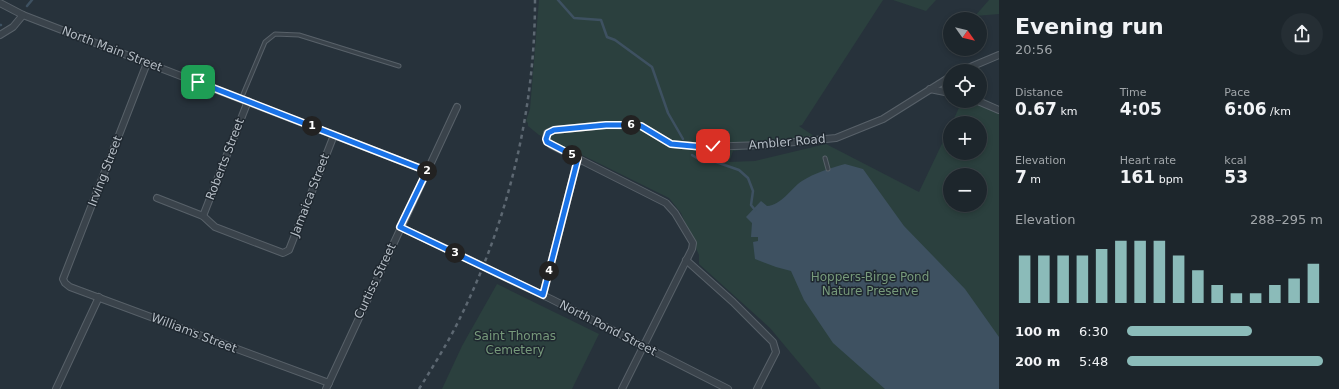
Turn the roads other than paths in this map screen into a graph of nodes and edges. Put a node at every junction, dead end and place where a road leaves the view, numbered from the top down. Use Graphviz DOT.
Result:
graph roads {
  1 [pos="0,3"];
  2 [pos="23,15"];
  3 [pos="0,35"];
  4 [pos="999,55"];
  5 [pos="147,63"];
  6 [pos="978,64"];
  7 [pos="399,66"];
  8 [pos="943,81"];
  9 [pos="930,89"];
  10 [pos="943,92"];
  11 [pos="241,99"];
  12 [pos="248,101"];
  13 [pos="987,105"];
  14 [pos="456,108"];
  15 [pos="999,110"];
  16 [pos="334,135"];
  17 [pos="578,158"];
  18 [pos="825,158"];
  19 [pos="828,169"];
  20 [pos="427,171"];
  21 [pos="157,198"];
  22 [pos="203,216"];
  23 [pos="400,227"];
  24 [pos="686,260"];
  25 [pos="63,278"];
  26 [pos="543,295"];
  27 [pos="99,297"];
  28 [pos="644,346"];
  29 [pos="327,386"];
  30 [pos="56,389"];
  31 [pos="622,389"];
  32 [pos="728,389"];
  33 [pos="757,389"];
  1 -- 2 [label="street, North Main Street"];
  2 -- 3 [label="street"];
  2 -- 5 [label="street, North Main Street"];
  4 -- 6 [label="street"];
  5 -- 11 [label="street, North Main Street"];
  5 -- 25 [label="street, Irving Street"];
  7 -- 11 [label="lane"];
  8 -- 9 [label="street, Ambler Road"];
  9 -- 10 [label="street"];
  9 -- 17 [label="street, Ambler Road"];
  11 -- 12 [label="street, North Main Street"];
  12 -- 16 [label="street, North Main Street"];
  12 -- 22 [label="street, Roberts Street"];
  13 -- 15 [label="street"];
  14 -- 20 [label="street, Curtiss Street"];
  16 -- 20 [label="street, North Main Street"];
  16 -- 22 [label="street, Jamaica Street"];
  17 -- 24 [label="street"];
  17 -- 26 [label="street"];
  18 -- 19 [label="lane"];
  20 -- 23 [label="street, Curtiss Street"];
  21 -- 22 [label="street"];
  23 -- 26 [label="street, North Pond Street, bridge"];
  23 -- 29 [label="street, Curtiss Street"];
  24 -- 28 [label="street"];
  24 -- 33 [label="street"];
  25 -- 27 [label="street, Williams Street"];
  26 -- 28 [label="street, North Pond Street"];
  27 -- 29 [label="street, Williams Street"];
  27 -- 30 [label="street"];
  28 -- 31 [label="street"];
  28 -- 32 [label="street, North Pond Street"];
}
